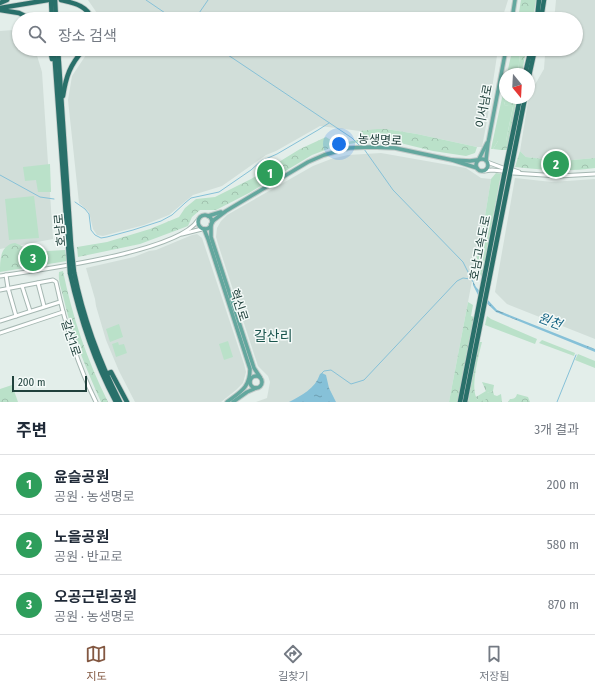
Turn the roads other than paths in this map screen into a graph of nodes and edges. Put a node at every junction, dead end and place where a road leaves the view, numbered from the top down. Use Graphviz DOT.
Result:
graph roads {
  1 [pos="7,0"];
  2 [pos="32,0"];
  3 [pos="50,0"];
  4 [pos="55,0"];
  5 [pos="61,0"];
  6 [pos="74,0"];
  7 [pos="515,0"];
  8 [pos="539,0"];
  9 [pos="544,0"];
  10 [pos="0,7"];
  11 [pos="16,12"];
  12 [pos="51,12"];
  13 [pos="56,12"];
  14 [pos="89,12"];
  15 [pos="92,12"];
  16 [pos="513,12"];
  17 [pos="538,12"];
  18 [pos="542,12"];
  19 [pos="52,56"];
  20 [pos="54,56"];
  21 [pos="58,56"];
  22 [pos="78,56"];
  23 [pos="505,56"];
  24 [pos="529,56"];
  25 [pos="533,56"];
  26 [pos="526,68"];
  27 [pos="531,68"];
  28 [pos="56,77"];
  29 [pos="519,104"];
  30 [pos="523,104"];
  31 [pos="62,116"];
  32 [pos="488,142"];
  33 [pos="452,160"];
  34 [pos="478,160"];
  35 [pos="486,161"];
  36 [pos="477,168"];
  37 [pos="484,171"];
  38 [pos="513,171"];
  39 [pos="595,174"];
  40 [pos="226,211"];
  41 [pos="208,216"];
  42 [pos="198,220"];
  43 [pos="211,225"];
  44 [pos="203,229"];
  45 [pos="182,234"];
  46 [pos="69,244"];
  47 [pos="72,272"];
  48 [pos="6,275"];
  49 [pos="0,276"];
  50 [pos="38,283"];
  51 [pos="22,286"];
  52 [pos="8,288"];
  53 [pos="0,290"];
  54 [pos="60,302"];
  55 [pos="44,306"];
  56 [pos="30,311"];
  57 [pos="63,312"];
  58 [pos="16,316"];
  59 [pos="0,321"];
  60 [pos="0,332"];
  61 [pos="106,374"];
  62 [pos="260,377"];
  63 [pos="250,381"];
  64 [pos="256,388"];
  65 [pos="96,402"];
  66 [pos="116,402"];
  67 [pos="120,402"];
  68 [pos="127,402"];
  69 [pos="227,402"];
  70 [pos="234,402"];
  71 [pos="460,402"];
  72 [pos="465,402"];
  1 -- 10 [label="highway"];
  2 -- 10 [label="highway"];
  3 -- 10 [label="highway"];
  3 -- 12 [label="highway"];
  4 -- 13 [label="highway"];
  5 -- 14 [label="highway"];
  6 -- 15 [label="highway"];
  7 -- 16 [label="main road"];
  8 -- 17 [label="highway"];
  9 -- 18 [label="highway"];
  10 -- 11 [label="highway"];
  19 -- 28 [label="highway"];
  20 -- 28 [label="highway, 호남로"];
  21 -- 31 [label="highway, 호남로"];
  22 -- 31 [label="highway"];
  23 -- 32 [label="main road, 이서남로"];
  24 -- 26 [label="highway"];
  25 -- 27 [label="highway"];
  28 -- 46 [label="highway, 호남로"];
  29 -- 71 [label="highway, 호남고속도로"];
  30 -- 72 [label="highway, 호남고속도로"];
  31 -- 46 [label="highway, 호남로"];
  32 -- 34 [label="main road, 이서남로"];
  32 -- 35 [label="main road, 이서남로"];
  33 -- 34 [label="main road, 농생명로"];
  33 -- 36 [label="main road, 농생명로"];
  33 -- 40 [label="main road, 농생명로"];
  34 -- 35 [label="main road, 농생명로"];
  34 -- 36 [label="main road"];
  35 -- 37 [label="main road"];
  35 -- 37 [label="street"];
  36 -- 37 [label="main road, 농생명로"];
  38 -- 39 [label="street"];
  40 -- 41 [label="main road, 농생명로"];
  40 -- 43 [label="main road, 농생명로"];
  41 -- 42 [label="main road, 농생명로"];
  41 -- 43 [label="main road"];
  42 -- 44 [label="main road"];
  42 -- 45 [label="street, 농생명로"];
  43 -- 44 [label="main road, 농생명로"];
  43 -- 62 [label="main road, 혁신로"];
  44 -- 45 [label="street, 농생명로"];
  44 -- 63 [label="main road, 혁신로"];
  45 -- 48 [label="street, 농생명로"];
  46 -- 47 [label="highway, 호남로, bridge"];
  47 -- 61 [label="highway, 호남로"];
  47 -- 66 [label="highway, 호남로"];
  48 -- 49 [label="street, 농생명로"];
  48 -- 52 [label="street"];
  50 -- 51 [label="street"];
  50 -- 54 [label="street"];
  50 -- 55 [label="street"];
  51 -- 52 [label="street"];
  51 -- 56 [label="street"];
  52 -- 53 [label="street"];
  52 -- 58 [label="street"];
  54 -- 55 [label="street"];
  54 -- 57 [label="street"];
  55 -- 56 [label="street"];
  56 -- 58 [label="street"];
  57 -- 60 [label="street, 갈산1로"];
  57 -- 65 [label="street, 갈산1로"];
  58 -- 59 [label="street"];
  61 -- 67 [label="highway, 호남로"];
  61 -- 68 [label="highway"];
  62 -- 63 [label="main road"];
  62 -- 64 [label="main road"];
  63 -- 64 [label="main road"];
  63 -- 69 [label="main road"];
  64 -- 70 [label="main road"];
}
